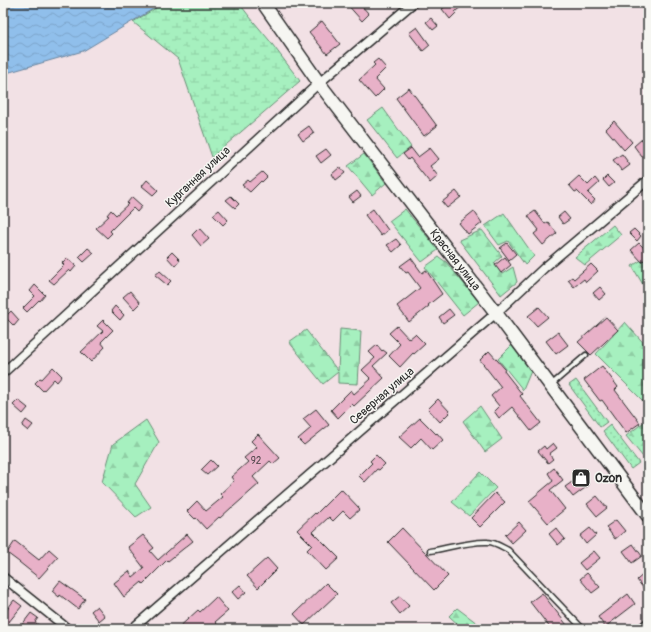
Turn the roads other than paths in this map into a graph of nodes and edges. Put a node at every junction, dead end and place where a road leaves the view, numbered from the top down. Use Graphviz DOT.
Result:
graph roads {
  1 [pos="263,3"];
  2 [pos="413,3"];
  3 [pos="319,83"];
  4 [pos="648,180"];
  5 [pos="496,313"];
  6 [pos="586,355"];
  7 [pos="3,373"];
  8 [pos="550,385"];
  9 [pos="648,516"];
  10 [pos="430,552"];
  11 [pos="3,577"];
  12 [pos="648,620"];
  13 [pos="68,629"];
  14 [pos="132,629"];
  15 [pos="583,629"];
  16 [pos="638,629"];
  1 -- 3 [label="street, Красная улица"];
  2 -- 3 [label="street, Курганная улица"];
  3 -- 5 [label="street, Красная улица"];
  3 -- 7 [label="street, Курганная улица"];
  4 -- 5 [label="street, Северная улица"];
  5 -- 8 [label="street, Красная улица"];
  5 -- 14 [label="street, Северная улица"];
  6 -- 8 [label="lane"];
  8 -- 9 [label="street, Красная улица"];
  10 -- 15 [label="lane"];
  11 -- 13 [label="street"];
  12 -- 16 [label="lane"];
}
